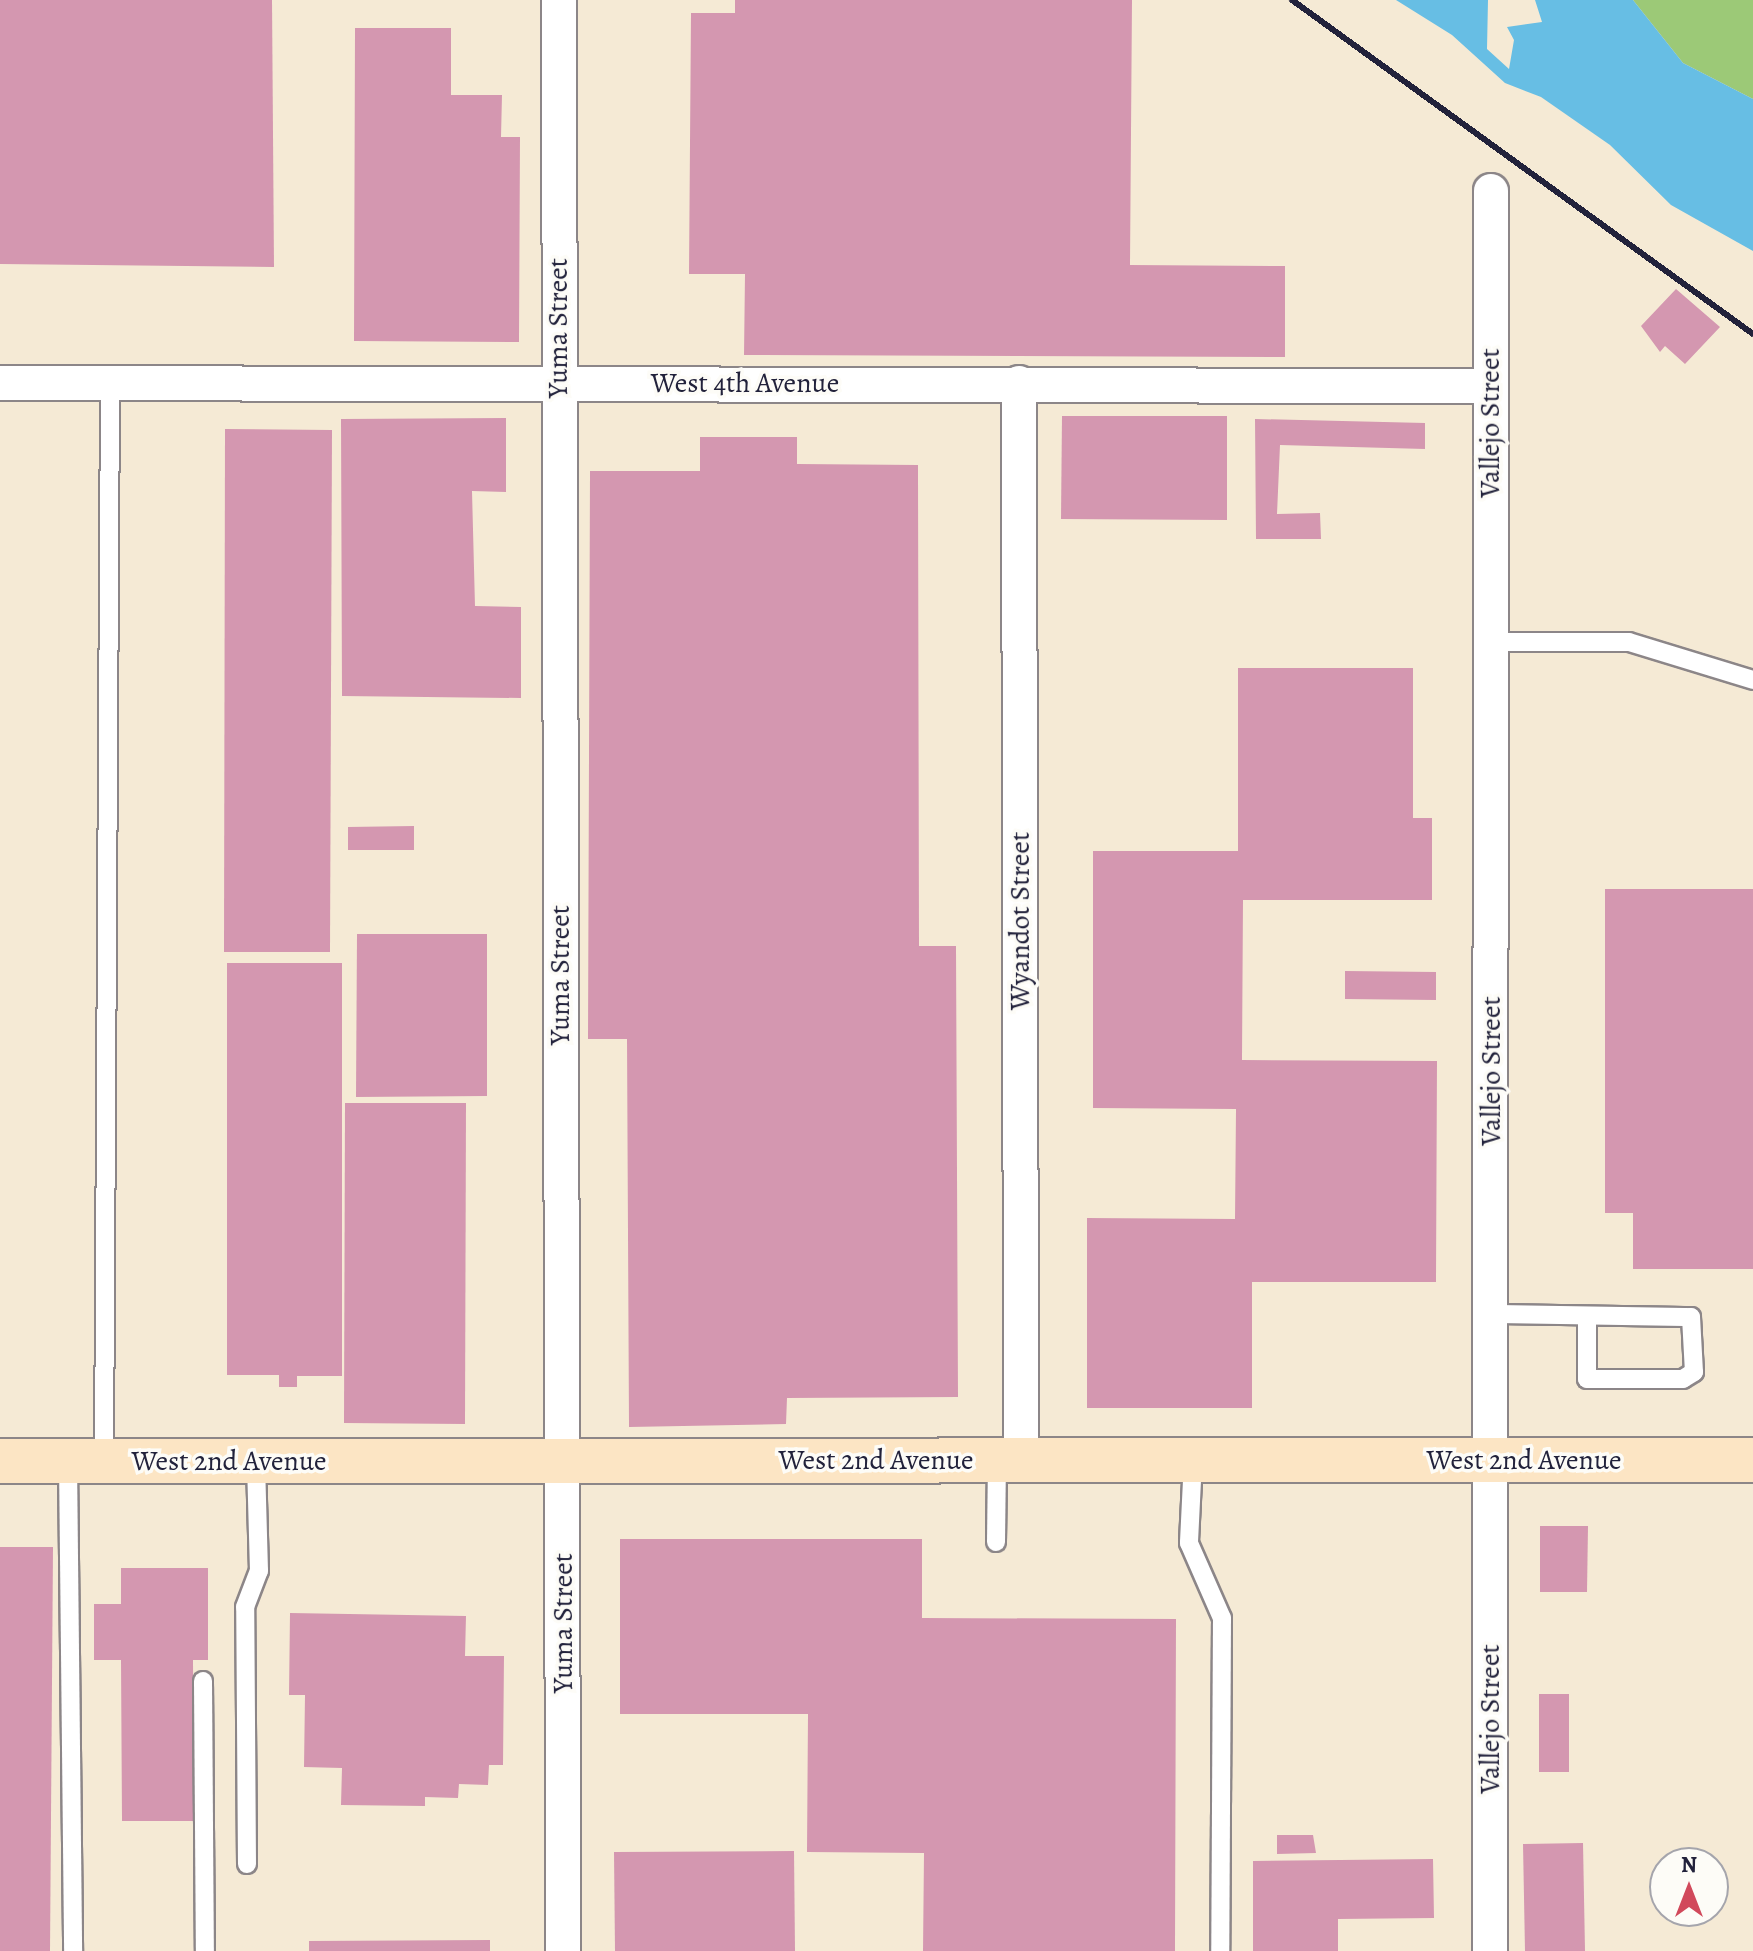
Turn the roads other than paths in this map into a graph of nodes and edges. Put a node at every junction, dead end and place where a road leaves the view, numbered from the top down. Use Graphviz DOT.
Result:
graph roads {
  1 [pos="559,0"];
  2 [pos="1491,191"];
  3 [pos="0,383"];
  4 [pos="110,383"];
  5 [pos="558,383"];
  6 [pos="1019,383"];
  7 [pos="1490,386"];
  8 [pos="1490,642"];
  9 [pos="1753,680"];
  10 [pos="1491,1314"];
  11 [pos="1587,1316"];
  12 [pos="1490,1459"];
  13 [pos="1009,1460"];
  14 [pos="1193,1460"];
  15 [pos="1753,1460"];
  16 [pos="0,1461"];
  17 [pos="86,1461"];
  18 [pos="256,1461"];
  19 [pos="563,1461"];
  20 [pos="996,1542"];
  21 [pos="203,1681"];
  22 [pos="247,1864"];
  23 [pos="73,1951"];
  24 [pos="205,1951"];
  25 [pos="563,1951"];
  26 [pos="1220,1951"];
  27 [pos="1490,1951"];
  1 -- 5 [label="street, Yuma Street"];
  2 -- 7 [label="street, Vallejo Street"];
  3 -- 4 [label="street, West 4th Avenue"];
  4 -- 5 [label="street, West 4th Avenue"];
  4 -- 17 [label="lane"];
  5 -- 6 [label="street, West 4th Avenue"];
  5 -- 19 [label="street, Yuma Street"];
  6 -- 7 [label="street, West 4th Avenue"];
  6 -- 13 [label="street, Wyandot Street"];
  7 -- 8 [label="street, Vallejo Street"];
  8 -- 9 [label="lane"];
  8 -- 10 [label="street, Vallejo Street"];
  10 -- 11 [label="lane"];
  10 -- 12 [label="street, Vallejo Street"];
  11 -- 11 [label="lane"];
  12 -- 14 [label="street, West 2nd Avenue"];
  12 -- 15 [label="street, West 2nd Avenue"];
  12 -- 27 [label="street, Vallejo Street"];
  13 -- 14 [label="street, West 2nd Avenue"];
  13 -- 19 [label="street, West 2nd Avenue"];
  13 -- 20 [label="lane"];
  14 -- 26 [label="lane"];
  16 -- 17 [label="street, West 2nd Avenue"];
  17 -- 18 [label="street, West 2nd Avenue"];
  17 -- 23 [label="lane"];
  18 -- 19 [label="street, West 2nd Avenue"];
  18 -- 22 [label="lane"];
  19 -- 25 [label="street, Yuma Street"];
  21 -- 24 [label="lane"];
}
